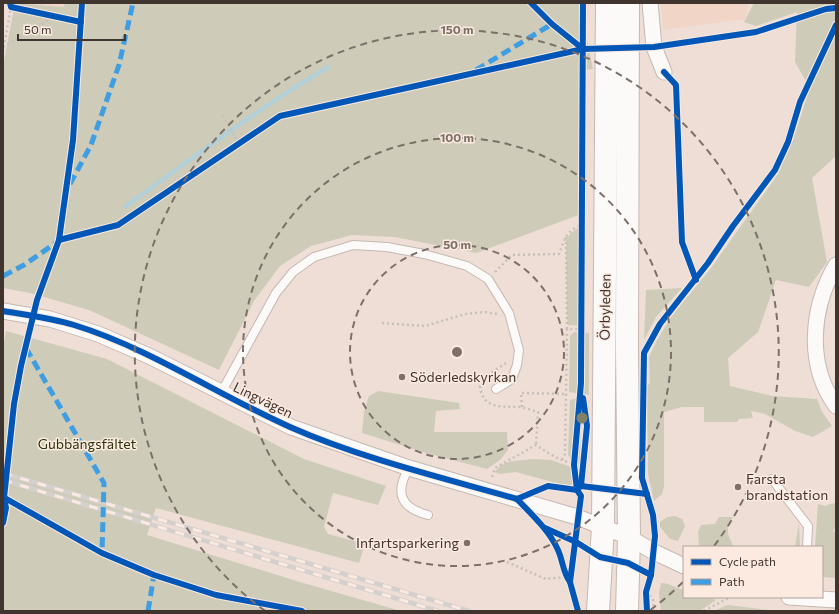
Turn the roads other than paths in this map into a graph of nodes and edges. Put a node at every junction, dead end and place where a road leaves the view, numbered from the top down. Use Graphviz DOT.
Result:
graph roads {
  1 [pos="607,3"];
  2 [pos="628,3"];
  3 [pos="650,3"];
  4 [pos="664,72"];
  5 [pos="836,265"];
  6 [pos="3,311"];
  7 [pos="496,389"];
  8 [pos="221,393"];
  9 [pos="836,406"];
  10 [pos="409,468"];
  11 [pos="772,479"];
  12 [pos="428,515"];
  13 [pos="615,532"];
  14 [pos="807,546"];
  15 [pos="683,566"];
  16 [pos="811,598"];
  17 [pos="836,600"];
  18 [pos="637,608"];
  19 [pos="598,611"];
  20 [pos="610,611"];
  1 -- 13 [label="main road, Örbyleden"];
  2 -- 13 [label="main road, Örbyleden"];
  3 -- 4 [label="street"];
  5 -- 9 [label="street"];
  6 -- 8 [label="street, Lingvägen"];
  7 -- 8 [label="lane"];
  8 -- 10 [label="street, Lingvägen"];
  10 -- 12 [label="lane"];
  10 -- 13 [label="street, Lingvägen"];
  11 -- 14 [label="lane"];
  13 -- 15 [label="street, Lingvägen"];
  13 -- 18 [label="main road, Örbyleden"];
  13 -- 19 [label="main road, Örbyleden"];
  13 -- 20 [label="main road, Örbyleden"];
  16 -- 17 [label="street"];
}
